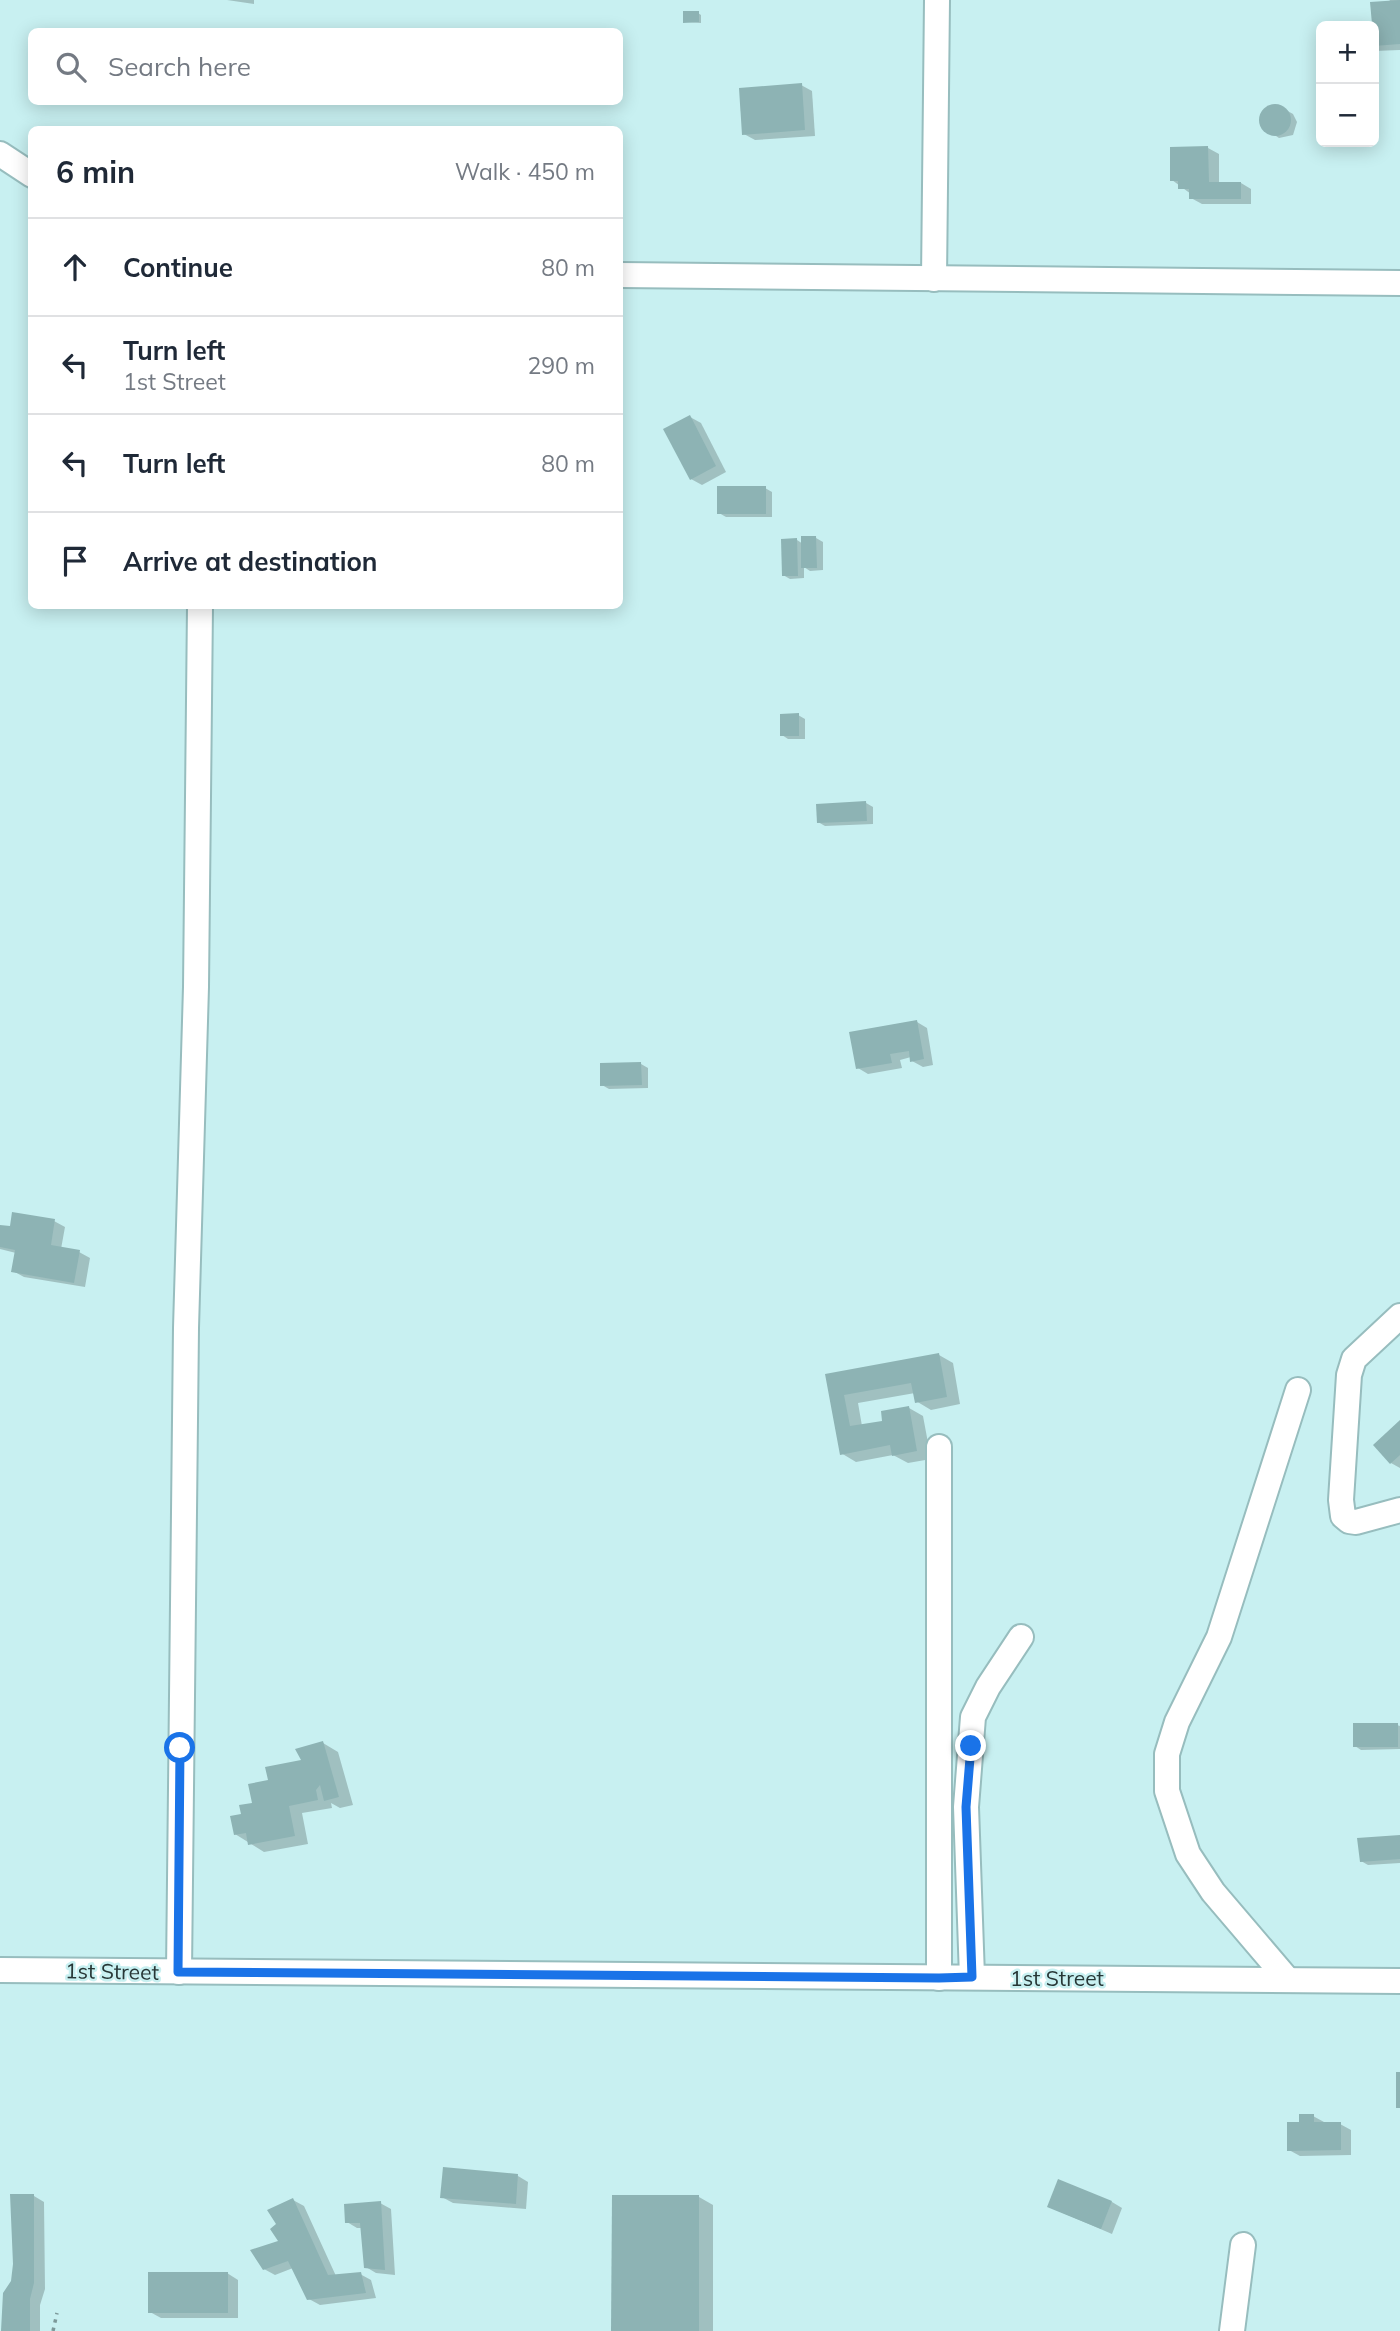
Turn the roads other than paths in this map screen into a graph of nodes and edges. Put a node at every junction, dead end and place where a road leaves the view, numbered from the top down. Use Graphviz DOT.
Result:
graph roads {
  1 [pos="937,0"];
  2 [pos="0,154"];
  3 [pos="28,172"];
  4 [pos="623,275"];
  5 [pos="934,279"];
  6 [pos="1400,283"];
  7 [pos="200,609"];
  8 [pos="1400,1315"];
  9 [pos="1298,1390"];
  10 [pos="939,1447"];
  11 [pos="1400,1510"];
  12 [pos="1021,1637"];
  13 [pos="0,1970"];
  14 [pos="178,1972"];
  15 [pos="972,1977"];
  16 [pos="939,1978"];
  17 [pos="1288,1980"];
  18 [pos="1400,1981"];
  19 [pos="1243,2245"];
  20 [pos="1232,2331"];
  1 -- 5 [label="street"];
  2 -- 3 [label="street"];
  4 -- 5 [label="street"];
  5 -- 6 [label="street"];
  7 -- 14 [label="street"];
  8 -- 11 [label="street"];
  9 -- 17 [label="street"];
  10 -- 16 [label="street"];
  12 -- 15 [label="street"];
  13 -- 14 [label="street, 1st Street"];
  14 -- 16 [label="street, 1st Street"];
  15 -- 16 [label="street, 1st Street"];
  15 -- 17 [label="street, 1st Street"];
  17 -- 18 [label="street, 1st Street"];
  19 -- 20 [label="street"];
}
